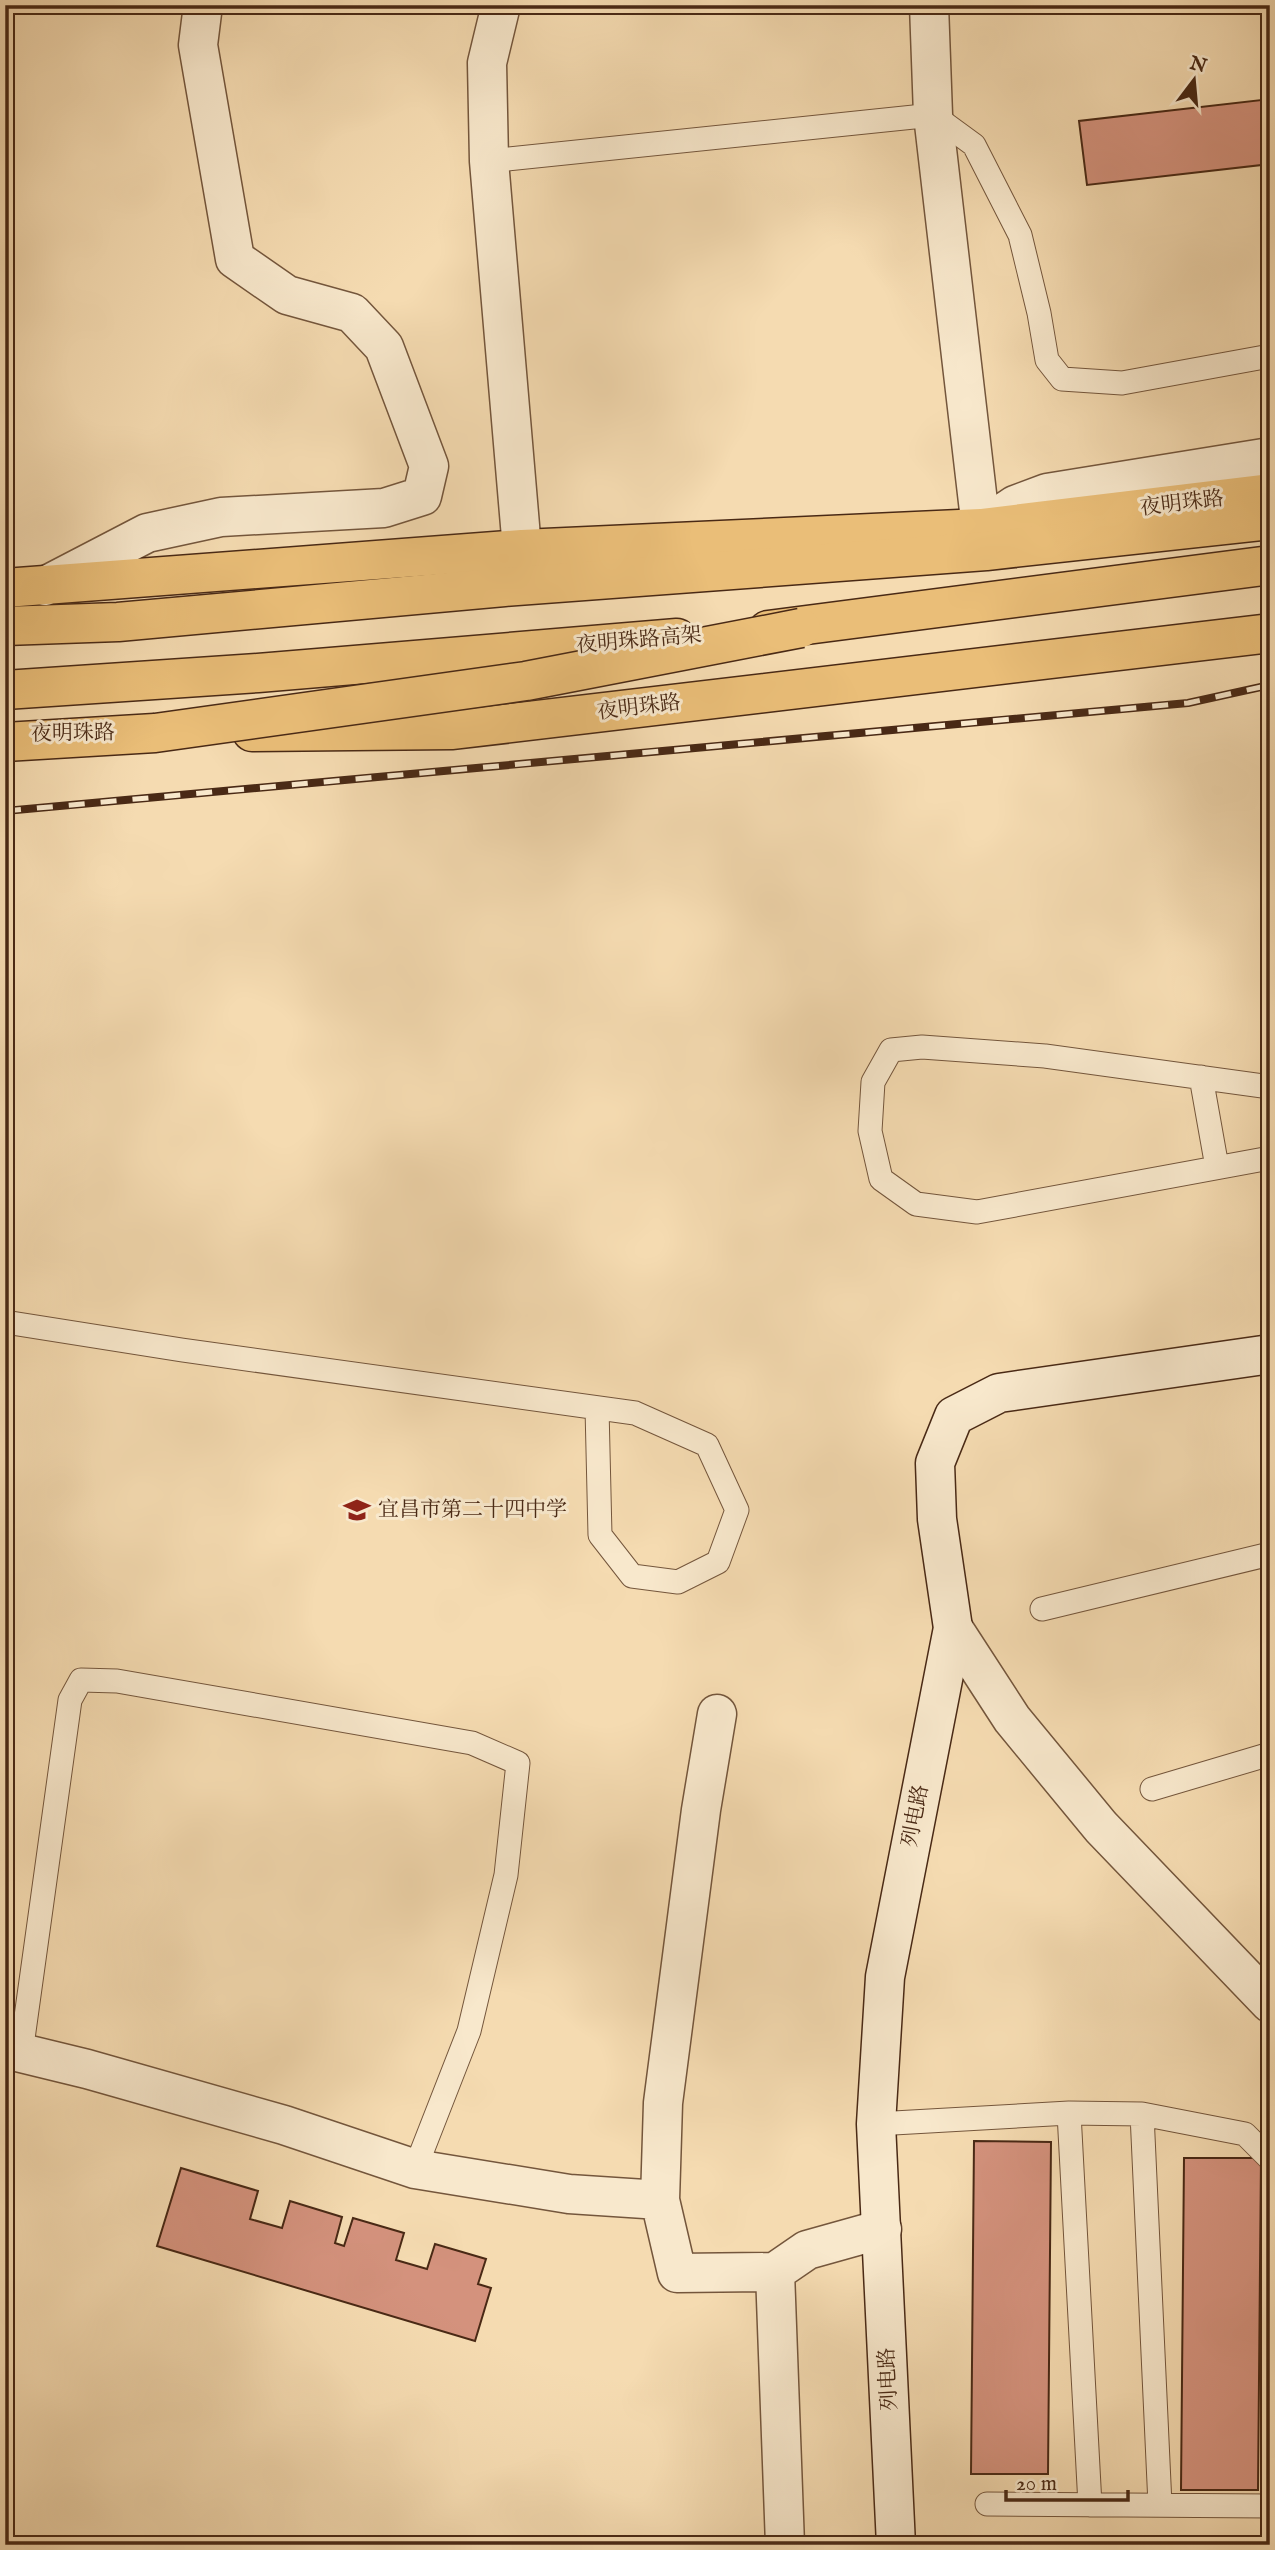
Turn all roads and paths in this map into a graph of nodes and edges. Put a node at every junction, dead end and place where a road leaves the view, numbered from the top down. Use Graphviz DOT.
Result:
graph roads {
  1 [pos="203,5"];
  2 [pos="501,5"];
  3 [pos="929,5"];
  4 [pos="933,115"];
  5 [pos="489,161"];
  6 [pos="1270,356"];
  7 [pos="1270,457"];
  8 [pos="1270,493"];
  9 [pos="1270,520"];
  10 [pos="981,528"];
  11 [pos="522,549"];
  12 [pos="1270,565"];
  13 [pos="46,586"];
  14 [pos="5,588"];
  15 [pos="5,626"];
  16 [pos="801,628"];
  17 [pos="1270,633"];
  18 [pos="5,690"];
  19 [pos="5,735"];
  20 [pos="5,742"];
  21 [pos="1201,1077"];
  22 [pos="1270,1087"];
  23 [pos="1270,1158"];
  24 [pos="1217,1167"];
  25 [pos="5,1322"];
  26 [pos="1270,1354"];
  27 [pos="597,1408"];
  28 [pos="1270,1554"];
  29 [pos="1042,1609"];
  30 [pos="953,1628"];
  31 [pos="717,1714"];
  32 [pos="1270,1754"];
  33 [pos="1152,1789"];
  34 [pos="1270,2003"];
  35 [pos="13,2051"];
  36 [pos="1069,2113"];
  37 [pos="1142,2115"];
  38 [pos="876,2124"];
  39 [pos="1270,2159"];
  40 [pos="415,2169"];
  41 [pos="660,2200"];
  42 [pos="882,2229"];
  43 [pos="775,2273"];
  44 [pos="987,2504"];
  45 [pos="1090,2505"];
  46 [pos="1160,2505"];
  47 [pos="1270,2507"];
  48 [pos="785,2545"];
  49 [pos="896,2545"];
  1 -- 13 [label="street"];
  2 -- 5 [label="street"];
  3 -- 4 [label="street"];
  4 -- 5 [label="lane"];
  4 -- 6 [label="lane"];
  4 -- 10 [label="street"];
  5 -- 11 [label="street"];
  7 -- 10 [label="street"];
  8 -- 10 [label="main road, 夜明珠路"];
  9 -- 15 [label="main road"];
  10 -- 11 [label="main road, 夜明珠路"];
  11 -- 13 [label="main road, 夜明珠路"];
  12 -- 16 [label="main road, 夜明珠路高架"];
  13 -- 14 [label="main road, 夜明珠路"];
  16 -- 18 [label="main road, 夜明珠路高架, bridge"];
  16 -- 20 [label="main road, bridge"];
  17 -- 19 [label="main road, 夜明珠路"];
  21 -- 22 [label="lane"];
  21 -- 24 [label="lane"];
  21 -- 24 [label="lane"];
  23 -- 24 [label="lane"];
  25 -- 27 [label="lane"];
  26 -- 30 [label="street, 列电路"];
  27 -- 27 [label="lane"];
  28 -- 29 [label="lane"];
  30 -- 34 [label="street"];
  30 -- 38 [label="street, 列电路"];
  31 -- 41 [label="street"];
  32 -- 33 [label="lane"];
  35 -- 40 [label="street"];
  35 -- 40 [label="lane"];
  36 -- 37 [label="lane"];
  36 -- 38 [label="lane"];
  36 -- 45 [label="lane"];
  37 -- 39 [label="lane"];
  37 -- 46 [label="lane"];
  38 -- 42 [label="street, 列电路"];
  40 -- 41 [label="street"];
  41 -- 43 [label="street"];
  42 -- 43 [label="street"];
  42 -- 49 [label="street, 列电路"];
  43 -- 48 [label="street"];
  44 -- 45 [label="lane"];
  45 -- 46 [label="lane"];
  46 -- 47 [label="lane"];
}
